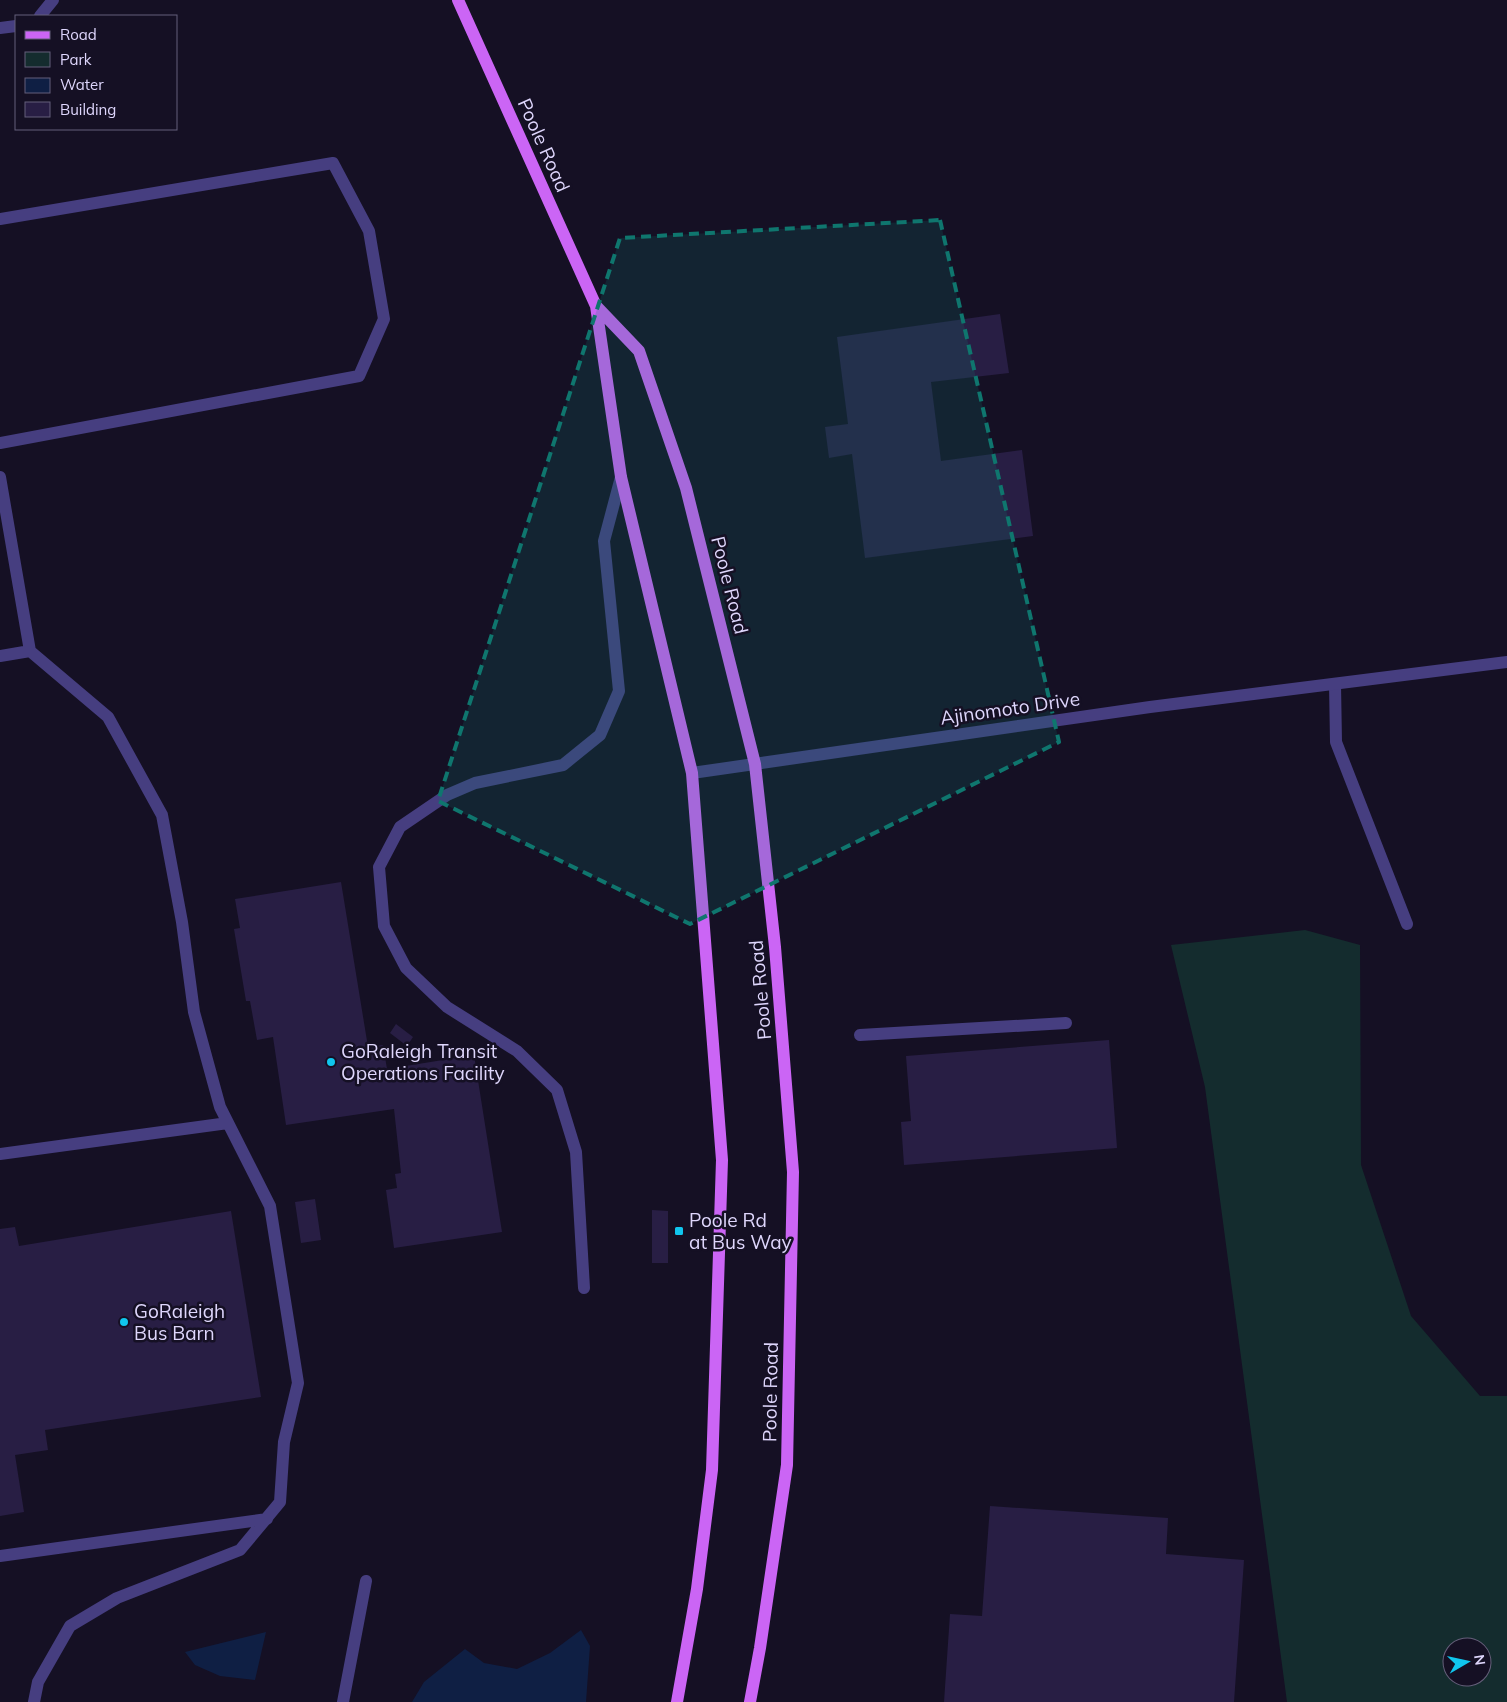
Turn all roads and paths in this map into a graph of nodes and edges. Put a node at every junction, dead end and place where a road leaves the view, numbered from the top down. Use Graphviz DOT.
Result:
graph roads {
  1 [pos="53,0"];
  2 [pos="458,0"];
  3 [pos="41,15"];
  4 [pos="15,26"];
  5 [pos="0,28"];
  6 [pos="0,219"];
  7 [pos="596,306"];
  8 [pos="0,443"];
  9 [pos="621,477"];
  10 [pos="0,478"];
  11 [pos="30,651"];
  12 [pos="0,656"];
  13 [pos="1507,662"];
  14 [pos="1335,684"];
  15 [pos="755,764"];
  16 [pos="692,773"];
  17 [pos="1406,924"];
  18 [pos="1066,1023"];
  19 [pos="860,1035"];
  20 [pos="228,1123"];
  21 [pos="0,1154"];
  22 [pos="584,1288"];
  23 [pos="266,1518"];
  24 [pos="0,1556"];
  25 [pos="366,1581"];
  26 [pos="34,1702"];
  27 [pos="343,1702"];
  28 [pos="676,1702"];
  29 [pos="750,1702"];
  1 -- 3 [label="street"];
  2 -- 7 [label="main road, Poole Road"];
  4 -- 5 [label="street"];
  6 -- 8 [label="street"];
  7 -- 9 [label="main road, Poole Road"];
  7 -- 15 [label="main road, Poole Road"];
  9 -- 16 [label="main road, Poole Road"];
  9 -- 22 [label="street"];
  10 -- 11 [label="street"];
  11 -- 12 [label="street"];
  11 -- 20 [label="street"];
  13 -- 14 [label="street, Ajinomoto Drive"];
  14 -- 15 [label="street, Ajinomoto Drive"];
  14 -- 17 [label="street"];
  15 -- 16 [label="street, Ajinomoto Drive"];
  15 -- 29 [label="main road, Poole Road"];
  16 -- 28 [label="main road, Poole Road"];
  18 -- 19 [label="street"];
  20 -- 21 [label="street"];
  20 -- 23 [label="street"];
  23 -- 24 [label="street"];
  23 -- 26 [label="street"];
  25 -- 27 [label="street"];
}
